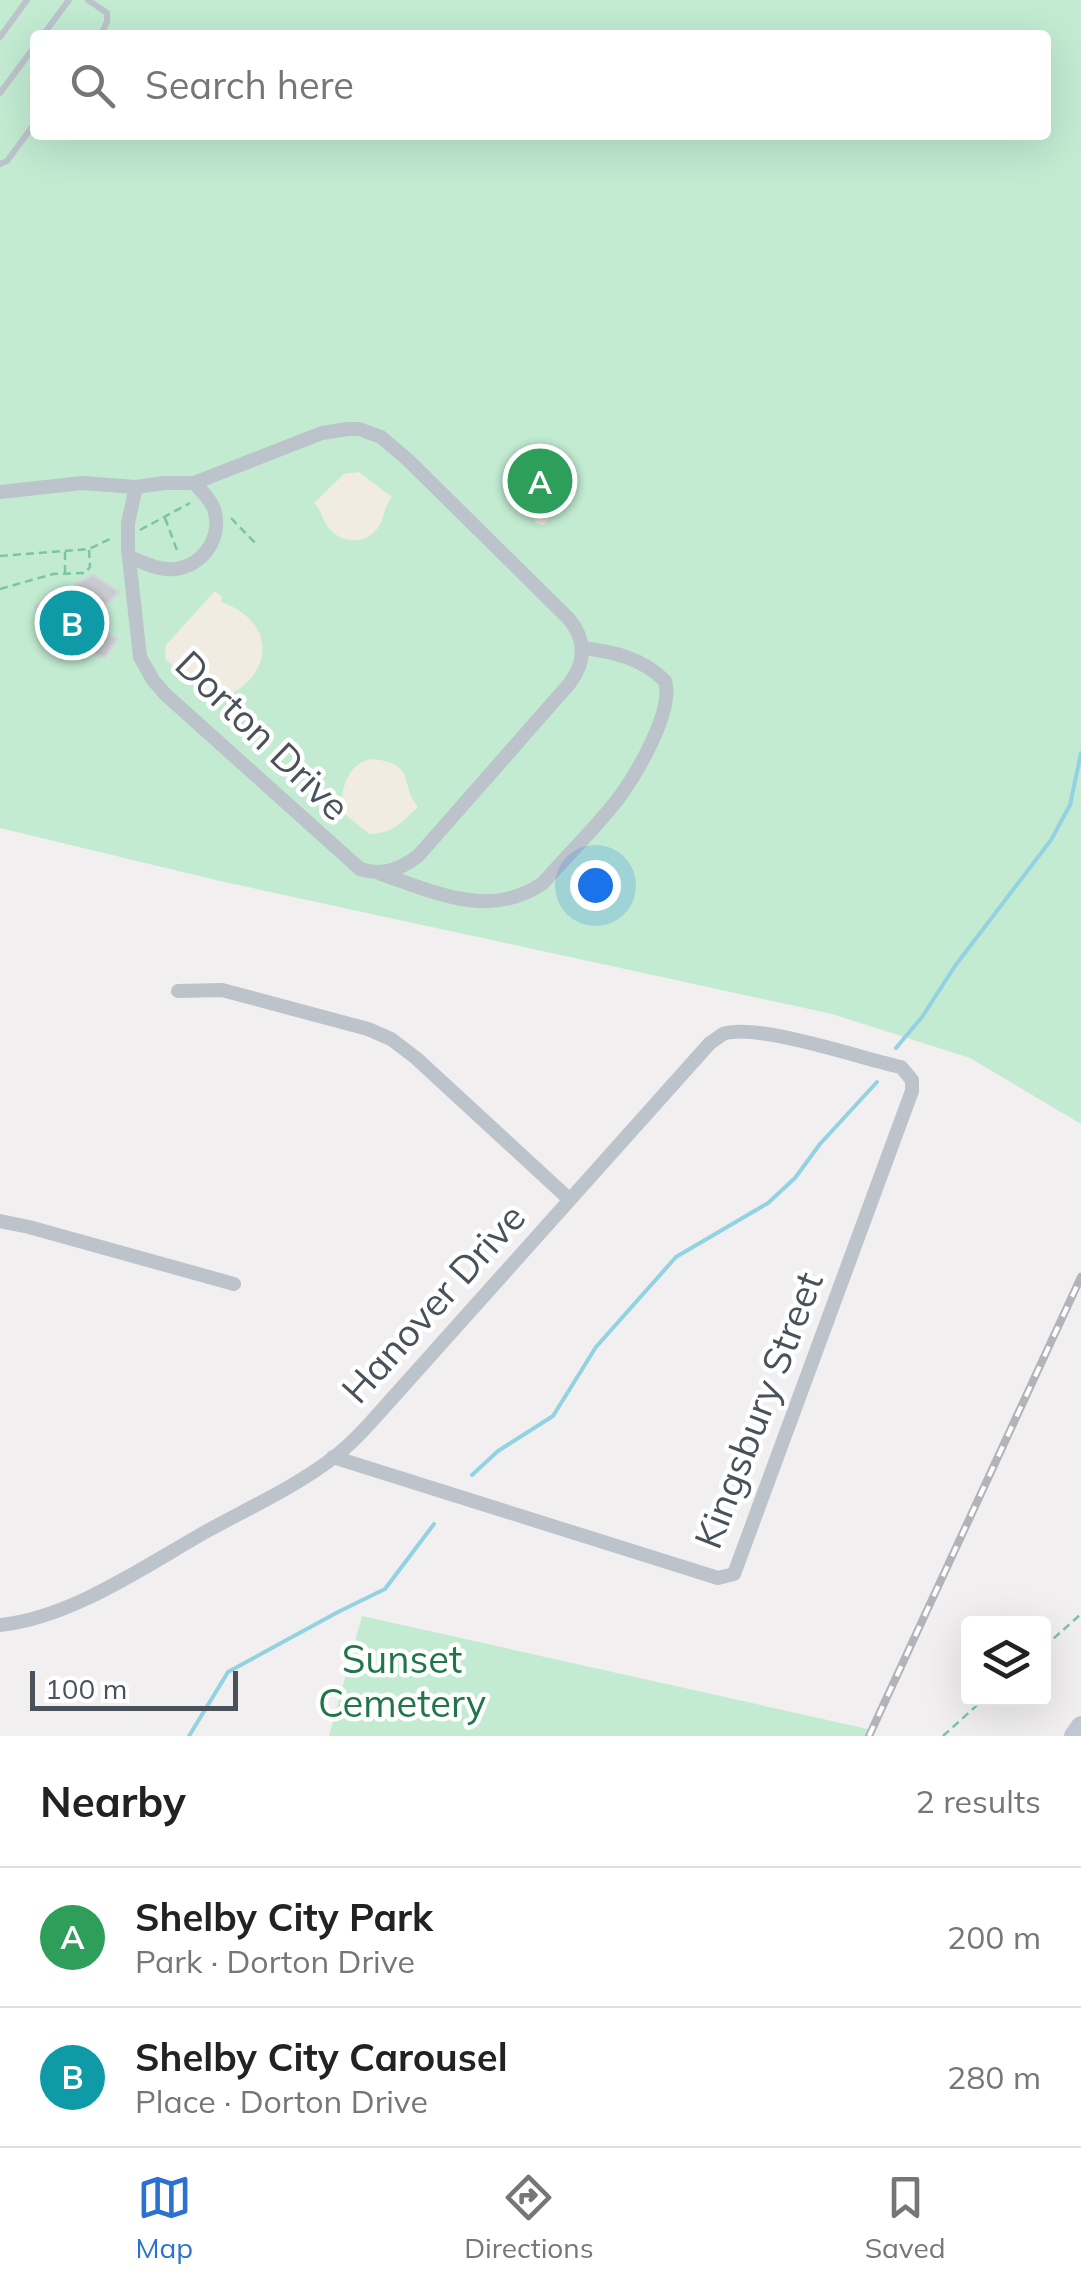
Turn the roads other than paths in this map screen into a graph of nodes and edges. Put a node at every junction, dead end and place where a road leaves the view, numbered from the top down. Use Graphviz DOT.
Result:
graph roads {
  1 [pos="28,0"];
  2 [pos="69,0"];
  3 [pos="88,0"];
  4 [pos="47,30"];
  5 [pos="103,30"];
  6 [pos="0,37"];
  7 [pos="30,53"];
  8 [pos="0,93"];
  9 [pos="30,130"];
  10 [pos="0,164"];
  11 [pos="136,487"];
  12 [pos="0,492"];
  13 [pos="200,494"];
  14 [pos="129,557"];
  15 [pos="583,648"];
  16 [pos="380,873"];
  17 [pos="178,991"];
  18 [pos="881,1063"];
  19 [pos="569,1199"];
  20 [pos="0,1221"];
  21 [pos="234,1284"];
  22 [pos="334,1458"];
  23 [pos="0,1625"];
  24 [pos="1081,1726"];
  25 [pos="1074,1736"];
  1 -- 6 [label="lane"];
  2 -- 4 [label="lane"];
  3 -- 5 [label="lane"];
  7 -- 8 [label="lane"];
  9 -- 10 [label="lane"];
  11 -- 12 [label="street"];
  11 -- 13 [label="street"];
  11 -- 14 [label="street, Dorton Drive"];
  13 -- 14 [label="street"];
  13 -- 15 [label="street"];
  14 -- 16 [label="street, Dorton Drive"];
  15 -- 16 [label="street"];
  15 -- 16 [label="street, Dorton Drive"];
  17 -- 19 [label="street"];
  18 -- 19 [label="street, Hanover Drive"];
  18 -- 22 [label="street, Kingsbury Street"];
  19 -- 22 [label="street, Hanover Drive"];
  20 -- 21 [label="street"];
  22 -- 23 [label="street, Hanover Drive"];
  24 -- 25 [label="street"];
}
